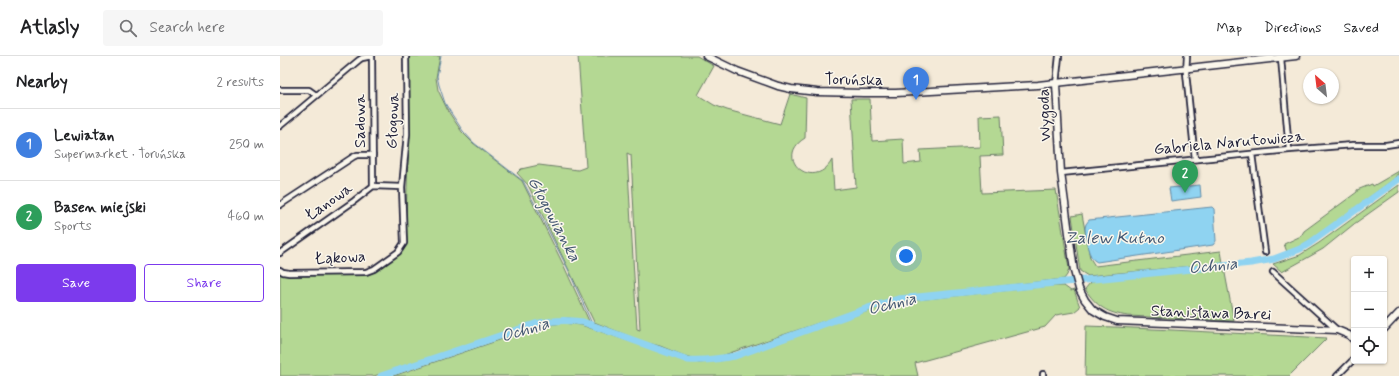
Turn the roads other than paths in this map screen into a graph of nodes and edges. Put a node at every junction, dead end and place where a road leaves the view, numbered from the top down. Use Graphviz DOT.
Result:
graph roads {
  1 [pos="372,56"];
  2 [pos="406,56"];
  3 [pos="706,56"];
  4 [pos="1059,56"];
  5 [pos="1187,56"];
  6 [pos="1296,56"];
  7 [pos="1282,58"];
  8 [pos="1186,69"];
  9 [pos="1056,84"];
  10 [pos="280,90"];
  11 [pos="316,95"];
  12 [pos="280,126"];
  13 [pos="1399,143"];
  14 [pos="1289,150"];
  15 [pos="1252,154"];
  16 [pos="373,155"];
  17 [pos="1195,159"];
  18 [pos="1061,173"];
  19 [pos="373,186"];
  20 [pos="402,187"];
  21 [pos="280,205"];
  22 [pos="1265,252"];
  23 [pos="280,253"];
  24 [pos="280,270"];
  25 [pos="1273,272"];
  26 [pos="1399,313"];
  27 [pos="1385,328"];
  28 [pos="1337,330"];
  29 [pos="1351,338"];
  30 [pos="1351,362"];
  31 [pos="1337,376"];
  1 -- 11 [label="street"];
  1 -- 16 [label="street, Sadowa"];
  2 -- 20 [label="street, Głogowa"];
  3 -- 9 [label="street, Toruńska"];
  4 -- 9 [label="street, Wygoda"];
  5 -- 8 [label="street"];
  6 -- 7 [label="street, Toruńska"];
  7 -- 8 [label="street, Toruńska"];
  7 -- 14 [label="street"];
  8 -- 9 [label="street, Toruńska"];
  8 -- 17 [label="street"];
  9 -- 18 [label="street, Wygoda"];
  10 -- 11 [label="street"];
  11 -- 12 [label="street"];
  13 -- 14 [label="street, Gabriela Narutowicza"];
  14 -- 15 [label="street, Gabriela Narutowicza"];
  15 -- 17 [label="street, Gabriela Narutowicza"];
  15 -- 22 [label="street"];
  16 -- 19 [label="street, Sadowa"];
  16 -- 21 [label="street"];
  17 -- 18 [label="street, Gabriela Narutowicza"];
  18 -- 28 [label="street, Stanisława Barei"];
  19 -- 20 [label="street"];
  19 -- 23 [label="street, Łanowa"];
  20 -- 24 [label="street, Łąkowa"];
  25 -- 28 [label="street"];
  26 -- 27 [label="street"];
  28 -- 29 [label="street, Stanisława Barei"];
  30 -- 31 [label="street"];
}
